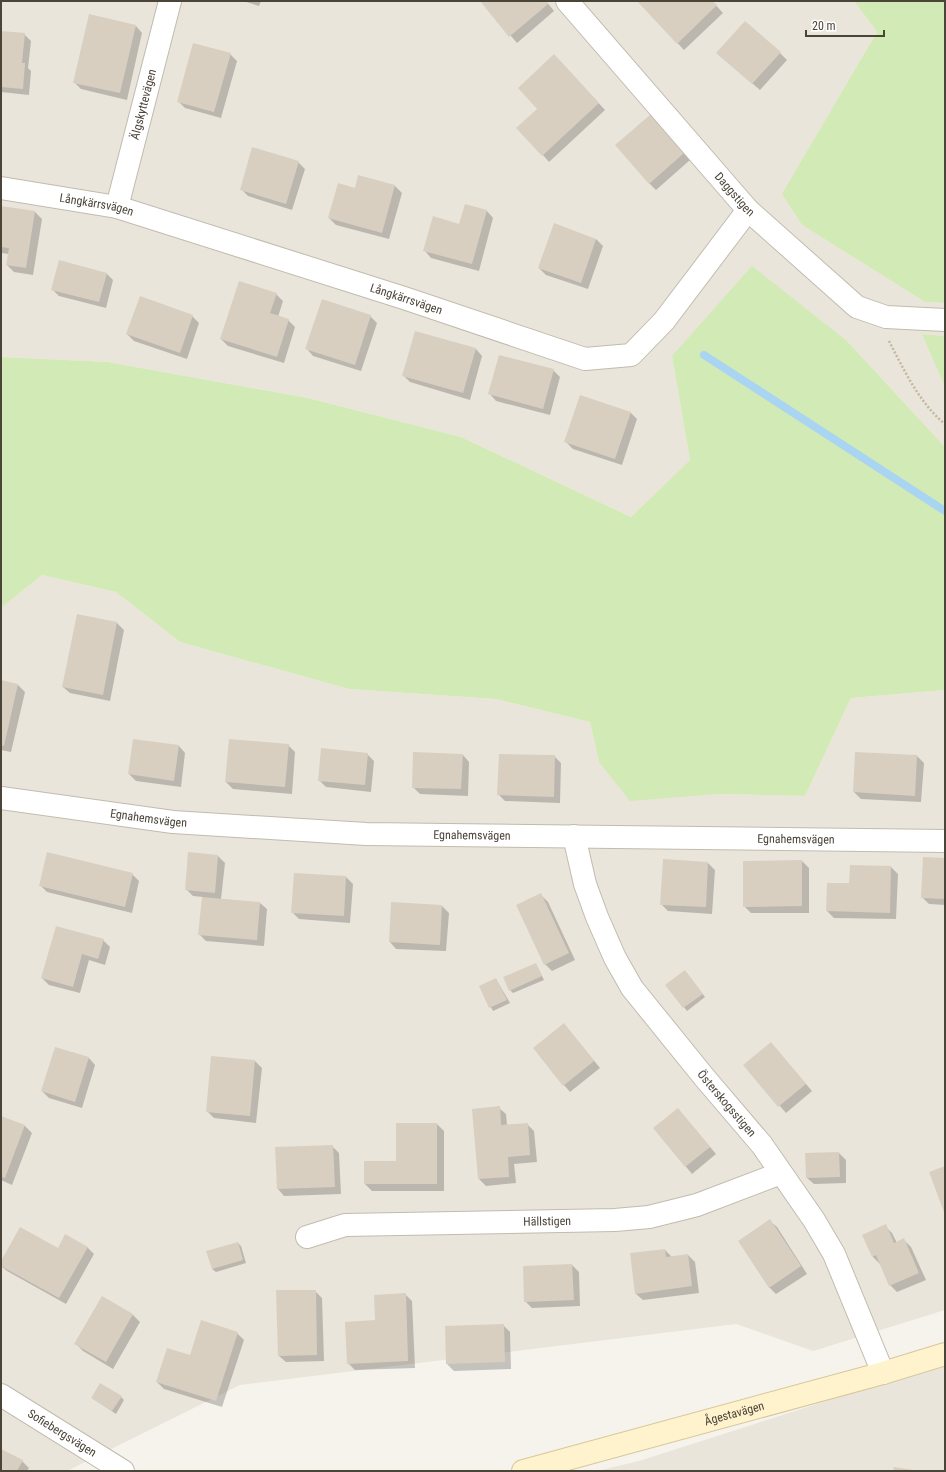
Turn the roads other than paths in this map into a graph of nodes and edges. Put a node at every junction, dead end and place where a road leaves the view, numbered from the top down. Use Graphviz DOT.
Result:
graph roads {
  1 [pos="170,1"];
  2 [pos="567,1"];
  3 [pos="1,188"];
  4 [pos="117,207"];
  5 [pos="748,210"];
  6 [pos="945,320"];
  7 [pos="1,798"];
  8 [pos="574,836"];
  9 [pos="945,842"];
  10 [pos="781,1173"];
  11 [pos="307,1237"];
  12 [pos="945,1354"];
  13 [pos="883,1373"];
  14 [pos="1,1395"];
  15 [pos="123,1471"];
  16 [pos="523,1471"];
  1 -- 4 [label="street, Älgskyttevägen"];
  2 -- 5 [label="street, Daggstigen"];
  3 -- 4 [label="street, Långkärrsvägen"];
  4 -- 5 [label="street, Långkärrsvägen"];
  5 -- 6 [label="street, Daggstigen"];
  7 -- 8 [label="street, Egnahemsvägen"];
  8 -- 9 [label="street, Egnahemsvägen"];
  8 -- 10 [label="street, Österskogsstigen"];
  10 -- 11 [label="street, Hällstigen"];
  10 -- 13 [label="street, Österskogsstigen"];
  12 -- 13 [label="main road, Ågestavägen"];
  13 -- 16 [label="main road, Ågestavägen"];
  14 -- 15 [label="street, Sofiebergsvägen"];
}
